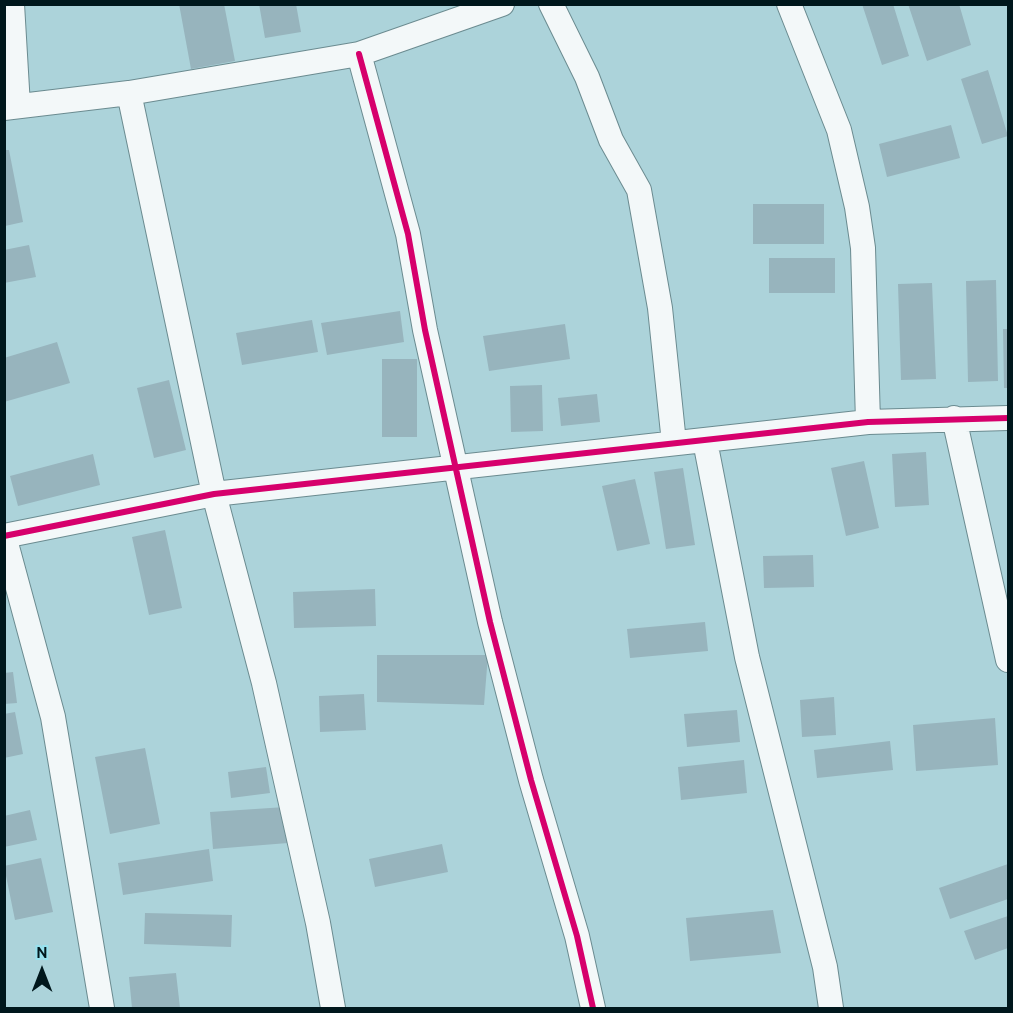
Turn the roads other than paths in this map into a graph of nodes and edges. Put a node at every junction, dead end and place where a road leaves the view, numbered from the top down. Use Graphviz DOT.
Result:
graph roads {
  1 [pos="12,4"];
  2 [pos="552,4"];
  3 [pos="789,4"];
  4 [pos="497,5"];
  5 [pos="359,54"];
  6 [pos="129,93"];
  7 [pos="11,107"];
  8 [pos="954,418"];
  9 [pos="1008,418"];
  10 [pos="868,422"];
  11 [pos="705,441"];
  12 [pos="674,443"];
  13 [pos="455,467"];
  14 [pos="214,494"];
  15 [pos="5,536"];
  16 [pos="1008,660"];
  17 [pos="102,1008"];
  18 [pos="333,1008"];
  19 [pos="593,1008"];
  20 [pos="831,1008"];
  1 -- 7 [label="street"];
  2 -- 12 [label="street"];
  3 -- 10 [label="street"];
  4 -- 5 [label="street"];
  5 -- 6 [label="street"];
  5 -- 13 [label="street"];
  6 -- 7 [label="street"];
  6 -- 14 [label="street"];
  8 -- 9 [label="street"];
  8 -- 10 [label="street"];
  8 -- 16 [label="street"];
  10 -- 11 [label="street"];
  11 -- 12 [label="street"];
  11 -- 20 [label="street"];
  12 -- 13 [label="street"];
  13 -- 14 [label="street"];
  13 -- 19 [label="street"];
  14 -- 15 [label="street"];
  14 -- 18 [label="street"];
  15 -- 17 [label="street"];
}
